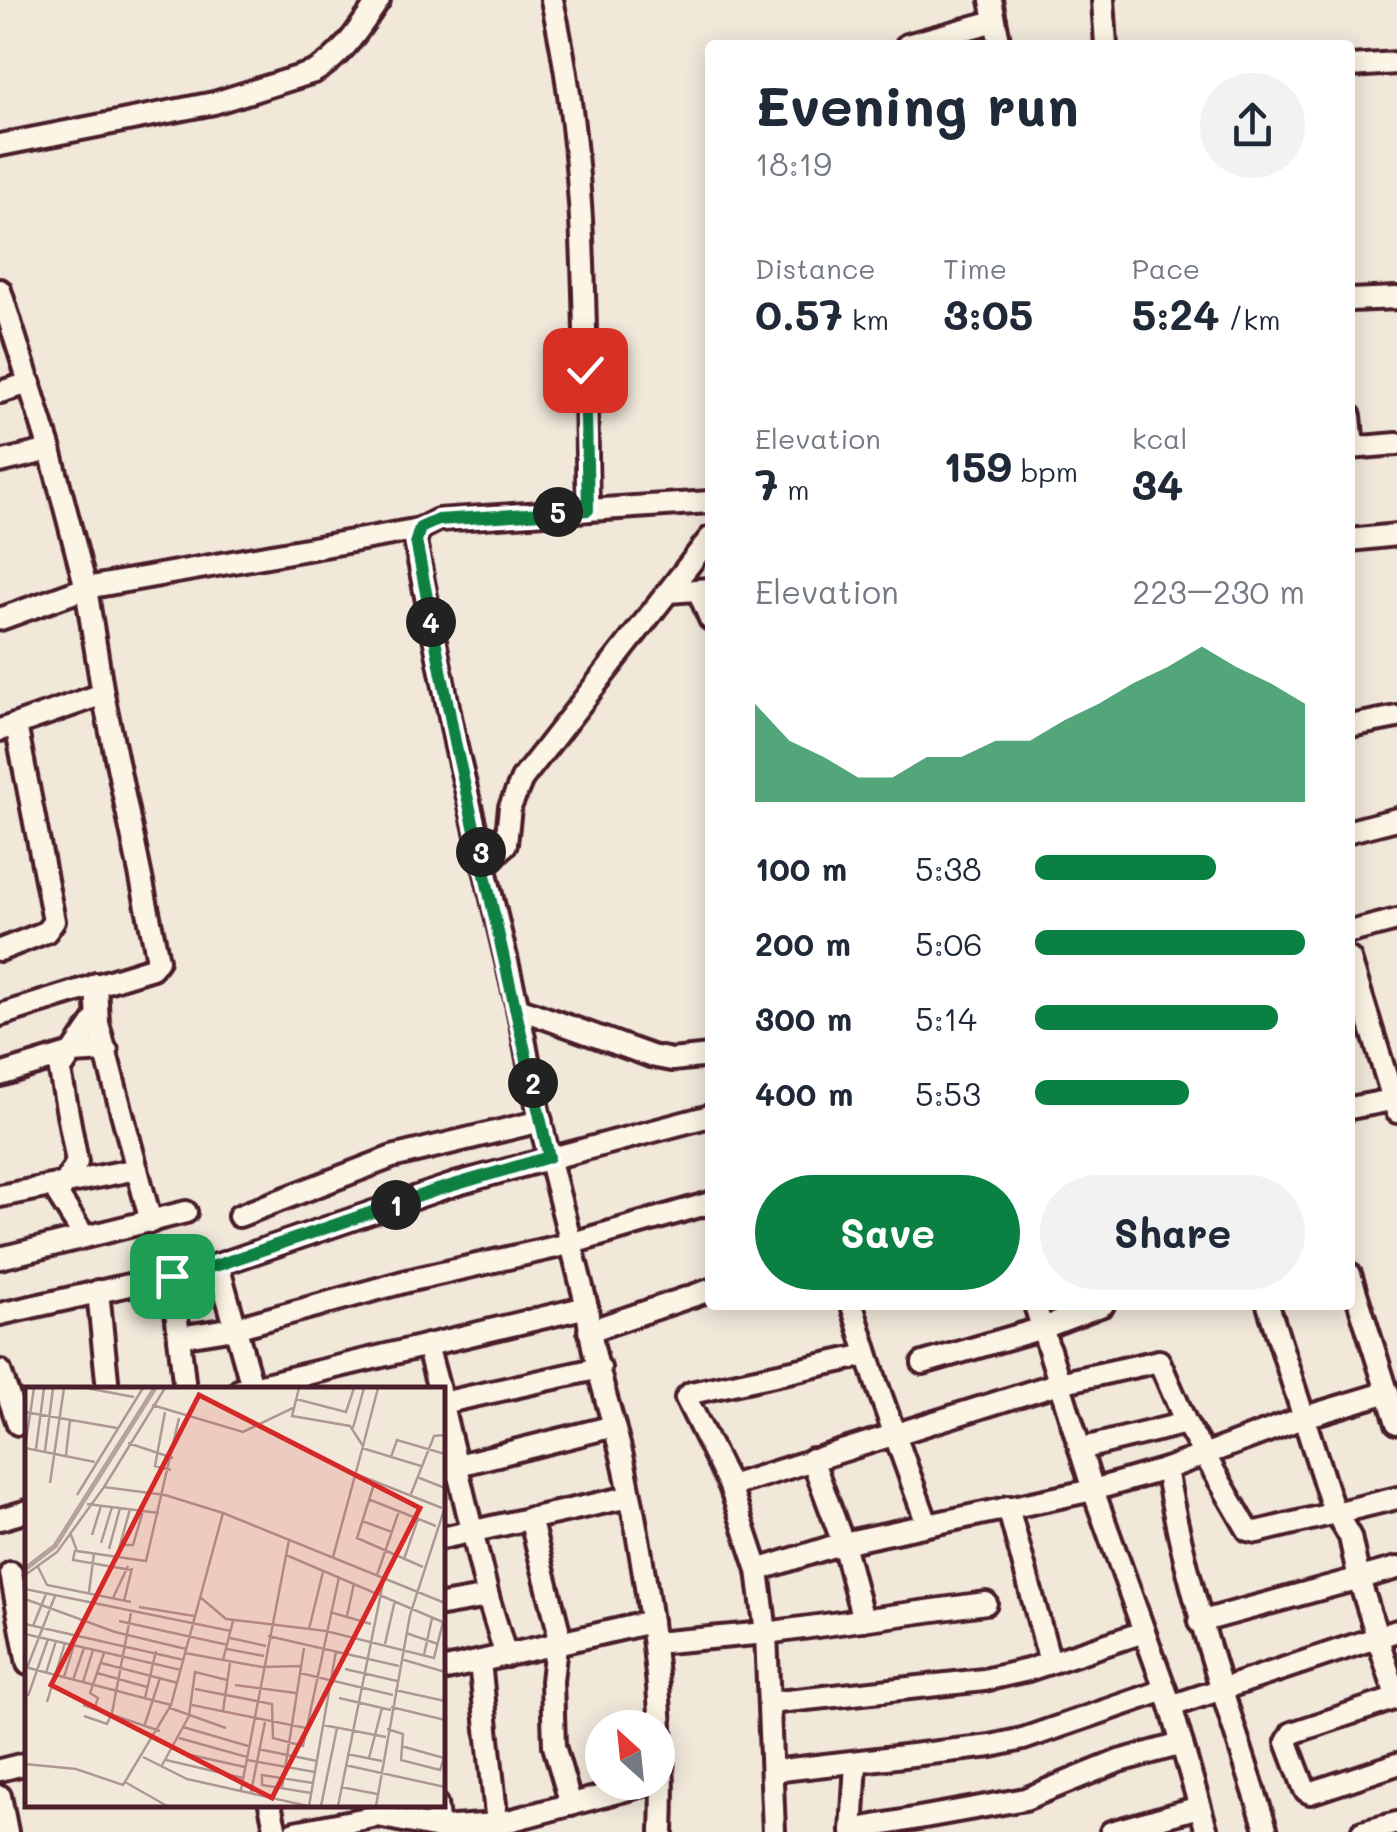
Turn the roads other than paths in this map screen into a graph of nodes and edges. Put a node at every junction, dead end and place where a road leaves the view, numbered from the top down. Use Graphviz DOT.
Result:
graph roads {
  1 [pos="379,0"];
  2 [pos="552,0"];
  3 [pos="1103,0"];
  4 [pos="993,10"];
  5 [pos="919,40"];
  6 [pos="999,40"];
  7 [pos="1106,40"];
  8 [pos="1397,63"];
  9 [pos="1355,66"];
  10 [pos="0,145"];
  11 [pos="0,290"];
  12 [pos="1397,298"];
  13 [pos="1355,300"];
  14 [pos="30,383"];
  15 [pos="0,392"];
  16 [pos="1355,448"];
  17 [pos="50,450"];
  18 [pos="1396,451"];
  19 [pos="0,462"];
  20 [pos="705,502"];
  21 [pos="588,510"];
  22 [pos="420,528"];
  23 [pos="1397,535"];
  24 [pos="1355,539"];
  25 [pos="705,544"];
  26 [pos="86,588"];
  27 [pos="704,589"];
  28 [pos="668,592"];
  29 [pos="0,619"];
  30 [pos="103,694"];
  31 [pos="1397,717"];
  32 [pos="1355,725"];
  33 [pos="8,728"];
  34 [pos="1397,819"];
  35 [pos="1355,830"];
  36 [pos="484,867"];
  37 [pos="1397,920"];
  38 [pos="1355,931"];
  39 [pos="0,950"];
  40 [pos="1355,975"];
  41 [pos="96,984"];
  42 [pos="518,1008"];
  43 [pos="0,1014"];
  44 [pos="97,1017"];
  45 [pos="107,1051"];
  46 [pos="72,1053"];
  47 [pos="705,1057"];
  48 [pos="0,1075"];
  49 [pos="1396,1104"];
  50 [pos="1355,1108"];
  51 [pos="705,1117"];
  52 [pos="541,1121"];
  53 [pos="549,1157"];
  54 [pos="138,1169"];
  55 [pos="64,1184"];
  56 [pos="0,1196"];
  57 [pos="705,1204"];
  58 [pos="186,1212"];
  59 [pos="239,1216"];
  60 [pos="150,1222"];
  61 [pos="84,1236"];
  62 [pos="569,1244"];
  63 [pos="0,1258"];
  64 [pos="218,1265"];
  65 [pos="172,1276"];
  66 [pos="98,1290"];
  67 [pos="1355,1290"];
  68 [pos="705,1292"];
  69 [pos="587,1306"];
  70 [pos="853,1310"];
  71 [pos="1038,1310"];
  72 [pos="1091,1310"];
  73 [pos="1270,1310"];
  74 [pos="0,1314"];
  75 [pos="235,1328"];
  76 [pos="1043,1328"];
  77 [pos="589,1331"];
  78 [pos="179,1337"];
  79 [pos="428,1345"];
  80 [pos="867,1356"];
  81 [pos="922,1363"];
  82 [pos="600,1368"];
  83 [pos="0,1372"];
  84 [pos="1060,1383"];
  85 [pos="108,1387"];
  86 [pos="185,1387"];
  87 [pos="248,1387"];
  88 [pos="252,1387"];
  89 [pos="437,1387"];
  90 [pos="1388,1392"];
  91 [pos="445,1403"];
  92 [pos="1305,1417"];
  93 [pos="1186,1422"];
  94 [pos="1397,1423"];
  95 [pos="15,1424"];
  96 [pos="614,1426"];
  97 [pos="445,1428"];
  98 [pos="895,1433"];
  99 [pos="1080,1450"];
  100 [pos="1205,1456"];
  101 [pos="812,1459"];
  102 [pos="450,1468"];
  103 [pos="1166,1469"];
  104 [pos="730,1486"];
  105 [pos="1092,1490"];
  106 [pos="630,1497"];
  107 [pos="1397,1498"];
  108 [pos="1008,1507"];
  109 [pos="25,1512"];
  110 [pos="1335,1512"];
  111 [pos="0,1518"];
  112 [pos="530,1518"];
  113 [pos="928,1524"];
  114 [pos="473,1530"];
  115 [pos="445,1537"];
  116 [pos="843,1543"];
  117 [pos="1397,1568"];
  118 [pos="758,1570"];
  119 [pos="13,1573"];
  120 [pos="1359,1579"];
  121 [pos="488,1597"];
  122 [pos="986,1602"];
  123 [pos="445,1604"];
  124 [pos="863,1620"];
  125 [pos="651,1622"];
  126 [pos="1199,1622"];
  127 [pos="1397,1631"];
  128 [pos="766,1632"];
  129 [pos="1144,1632"];
  130 [pos="1376,1636"];
  131 [pos="558,1643"];
  132 [pos="654,1643"];
  133 [pos="25,1646"];
  134 [pos="506,1656"];
  135 [pos="480,1662"];
  136 [pos="1050,1662"];
  137 [pos="445,1669"];
  138 [pos="1222,1689"];
  139 [pos="1168,1698"];
  140 [pos="1397,1698"];
  141 [pos="768,1703"];
  142 [pos="656,1710"];
  143 [pos="1182,1744"];
  144 [pos="856,1762"];
  145 [pos="25,1764"];
  146 [pos="1397,1764"];
  147 [pos="0,1770"];
  148 [pos="773,1770"];
  149 [pos="0,1796"];
  150 [pos="589,1800"];
  151 [pos="660,1800"];
  152 [pos="571,1805"];
  153 [pos="271,1807"];
  154 [pos="436,1807"];
  155 [pos="1199,1807"];
  156 [pos="378,1818"];
  157 [pos="1397,1823"];
  158 [pos="497,1824"];
  159 [pos="4,1826"];
  160 [pos="439,1828"];
  161 [pos="852,1831"];
  162 [pos="276,1832"];
  163 [pos="295,1832"];
  164 [pos="662,1832"];
  165 [pos="774,1832"];
  166 [pos="1111,1832"];
  167 [pos="1206,1832"];
  168 [pos="1267,1832"];
  169 [pos="1362,1832"];
  1 -- 10 [label="street"];
  2 -- 21 [label="street"];
  3 -- 7 [label="street"];
  4 -- 5 [label="street"];
  4 -- 6 [label="street"];
  8 -- 9 [label="street"];
  11 -- 14 [label="street"];
  12 -- 13 [label="street"];
  14 -- 15 [label="street"];
  14 -- 17 [label="street"];
  16 -- 18 [label="street"];
  17 -- 19 [label="street"];
  17 -- 26 [label="street"];
  20 -- 21 [label="street"];
  21 -- 22 [label="street"];
  22 -- 26 [label="street"];
  22 -- 36 [label="street"];
  23 -- 24 [label="street"];
  25 -- 28 [label="street"];
  26 -- 29 [label="street"];
  26 -- 30 [label="street"];
  27 -- 28 [label="street"];
  28 -- 36 [label="street"];
  30 -- 33 [label="street"];
  30 -- 41 [label="street"];
  31 -- 32 [label="street"];
  33 -- 39 [label="street"];
  34 -- 35 [label="street"];
  36 -- 42 [label="street"];
  37 -- 38 [label="street"];
  40 -- 49 [label="street"];
  41 -- 43 [label="street"];
  41 -- 44 [label="street"];
  42 -- 47 [label="street"];
  42 -- 52 [label="street"];
  44 -- 45 [label="street"];
  44 -- 46 [label="street"];
  45 -- 46 [label="street"];
  45 -- 54 [label="street"];
  46 -- 48 [label="street"];
  46 -- 55 [label="street"];
  49 -- 50 [label="street"];
  51 -- 53 [label="street"];
  52 -- 53 [label="street"];
  52 -- 59 [label="street"];
  53 -- 62 [label="street"];
  53 -- 64 [label="street"];
  54 -- 55 [label="street"];
  54 -- 60 [label="street"];
  55 -- 56 [label="street"];
  55 -- 61 [label="street"];
  57 -- 62 [label="street"];
  58 -- 60 [label="street"];
  60 -- 61 [label="street"];
  61 -- 63 [label="street"];
  62 -- 69 [label="street"];
  62 -- 75 [label="street"];
  64 -- 65 [label="street"];
  64 -- 75 [label="street"];
  65 -- 66 [label="street"];
  65 -- 78 [label="street"];
  66 -- 74 [label="street"];
  66 -- 85 [label="street"];
  67 -- 90 [label="street"];
  68 -- 77 [label="street"];
  69 -- 77 [label="street"];
  69 -- 79 [label="street"];
  70 -- 80 [label="street"];
  71 -- 76 [label="street"];
  72 -- 76 [label="street"];
  73 -- 92 [label="street"];
  75 -- 78 [label="street"];
  75 -- 87 [label="street"];
  76 -- 81 [label="street"];
  76 -- 84 [label="street"];
  77 -- 82 [label="street"];
  78 -- 86 [label="street"];
  79 -- 88 [label="street"];
  79 -- 89 [label="street"];
  80 -- 98 [label="street"];
  80 -- 104 [label="street"];
  82 -- 91 [label="street"];
  82 -- 96 [label="street"];
  83 -- 95 [label="street"];
  84 -- 93 [label="street"];
  84 -- 98 [label="street"];
  84 -- 99 [label="street"];
  90 -- 92 [label="street"];
  90 -- 94 [label="street"];
  92 -- 100 [label="street"];
  92 -- 110 [label="street"];
  93 -- 99 [label="street"];
  93 -- 100 [label="street"];
  96 -- 102 [label="street"];
  96 -- 106 [label="street"];
  97 -- 102 [label="street"];
  98 -- 101 [label="street"];
  98 -- 113 [label="street"];
  99 -- 105 [label="street"];
  100 -- 103 [label="street"];
  100 -- 110 [label="street"];
  101 -- 104 [label="street"];
  101 -- 116 [label="street"];
  102 -- 114 [label="street"];
  103 -- 105 [label="street"];
  103 -- 126 [label="street"];
  104 -- 118 [label="street"];
  105 -- 108 [label="street"];
  105 -- 129 [label="street"];
  106 -- 112 [label="street"];
  106 -- 125 [label="street"];
  107 -- 110 [label="street"];
  108 -- 113 [label="street"];
  108 -- 136 [label="street"];
  109 -- 111 [label="street"];
  110 -- 120 [label="street"];
  112 -- 114 [label="street"];
  112 -- 131 [label="street"];
  113 -- 116 [label="street"];
  114 -- 115 [label="street"];
  114 -- 121 [label="street"];
  116 -- 118 [label="street"];
  116 -- 124 [label="street"];
  117 -- 120 [label="street"];
  118 -- 128 [label="street"];
  119 -- 133 [label="street"];
  120 -- 126 [label="street"];
  120 -- 130 [label="street"];
  121 -- 123 [label="street"];
  121 -- 134 [label="street"];
  122 -- 124 [label="street"];
  124 -- 128 [label="street"];
  125 -- 131 [label="street"];
  125 -- 132 [label="street"];
  126 -- 138 [label="street"];
  127 -- 130 [label="street"];
  128 -- 132 [label="street"];
  128 -- 141 [label="street"];
  129 -- 136 [label="street"];
  129 -- 139 [label="street"];
  130 -- 138 [label="street"];
  130 -- 140 [label="street"];
  131 -- 134 [label="street"];
  131 -- 152 [label="street"];
  132 -- 142 [label="street"];
  134 -- 135 [label="street"];
  135 -- 137 [label="street"];
  135 -- 158 [label="street"];
  136 -- 141 [label="street"];
  138 -- 139 [label="street"];
  138 -- 168 [label="street"];
  139 -- 143 [label="street"];
  139 -- 144 [label="street"];
  140 -- 146 [label="street"];
  141 -- 148 [label="street"];
  143 -- 155 [label="street"];
  143 -- 161 [label="street"];
  144 -- 148 [label="street"];
  144 -- 161 [label="street"];
  145 -- 147 [label="street"];
  148 -- 165 [label="street"];
  149 -- 159 [label="street"];
  150 -- 152 [label="street"];
  151 -- 164 [label="street"];
  152 -- 158 [label="street"];
  153 -- 162 [label="street"];
  154 -- 160 [label="street"];
  155 -- 166 [label="street"];
  155 -- 167 [label="street"];
  156 -- 160 [label="street"];
  156 -- 163 [label="street"];
  157 -- 169 [label="street"];
  158 -- 160 [label="street"];
}
